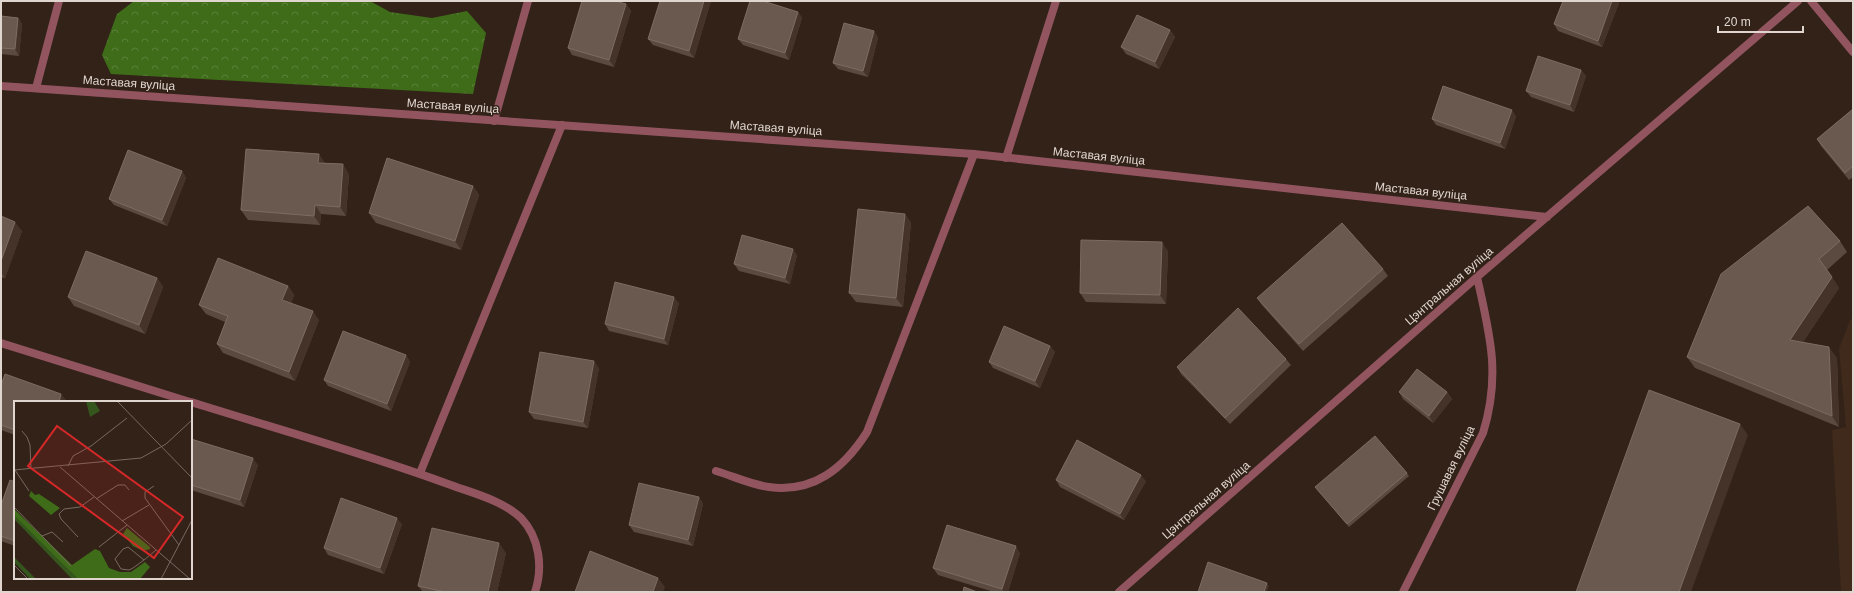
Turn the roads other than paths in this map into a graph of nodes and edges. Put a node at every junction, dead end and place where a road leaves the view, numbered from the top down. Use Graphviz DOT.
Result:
graph roads {
  1 [pos="59,1"];
  2 [pos="528,1"];
  3 [pos="1056,1"];
  4 [pos="1798,1"];
  5 [pos="1811,1"];
  6 [pos="1853,52"];
  7 [pos="1,86"];
  8 [pos="36,88"];
  9 [pos="494,121"];
  10 [pos="562,125"];
  11 [pos="974,154"];
  12 [pos="1006,158"];
  13 [pos="1547,217"];
  14 [pos="1477,277"];
  15 [pos="1,343"];
  16 [pos="188,401"];
  17 [pos="192,402"];
  18 [pos="716,471"];
  19 [pos="420,473"];
  20 [pos="535,592"];
  21 [pos="1119,592"];
  22 [pos="1403,592"];
  1 -- 8 [label="street"];
  2 -- 9 [label="street"];
  3 -- 12 [label="street"];
  4 -- 13 [label="street, Цэнтральная вуліца"];
  5 -- 6 [label="street"];
  7 -- 8 [label="street, Маставая вуліца"];
  8 -- 9 [label="street, Маставая вуліца"];
  9 -- 10 [label="street, Маставая вуліца"];
  10 -- 11 [label="street, Маставая вуліца"];
  10 -- 19 [label="street"];
  11 -- 12 [label="street, Маставая вуліца"];
  11 -- 18 [label="street"];
  12 -- 13 [label="street, Маставая вуліца"];
  13 -- 14 [label="street, Цэнтральная вуліца"];
  14 -- 21 [label="street, Цэнтральная вуліца"];
  14 -- 22 [label="street, Грушавая вуліца"];
  15 -- 16 [label="street"];
  17 -- 19 [label="street"];
  19 -- 20 [label="street"];
}
